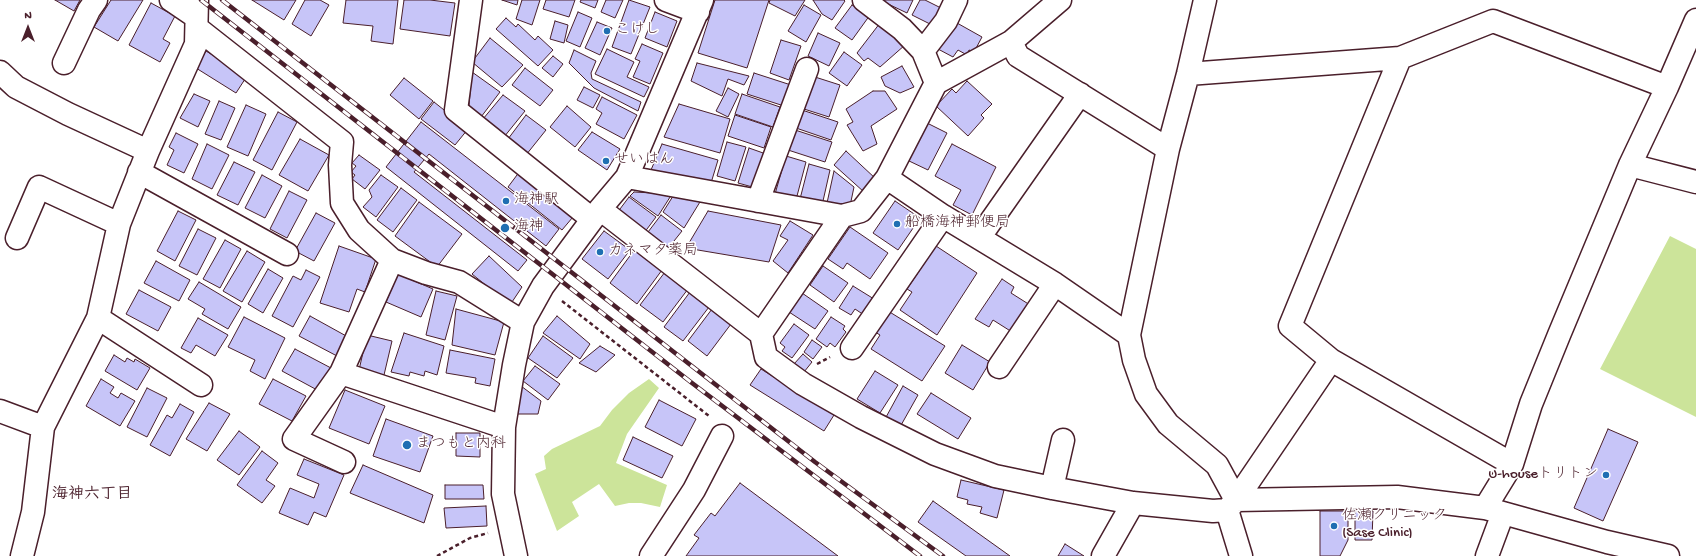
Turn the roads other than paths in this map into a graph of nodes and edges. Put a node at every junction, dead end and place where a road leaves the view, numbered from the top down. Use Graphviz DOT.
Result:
graph roads {
  1 [pos="96,0"];
  2 [pos="171,0"];
  3 [pos="471,0"];
  4 [pos="666,0"];
  5 [pos="956,0"];
  6 [pos="1060,0"];
  7 [pos="1205,0"];
  8 [pos="870,2"];
  9 [pos="700,6"];
  10 [pos="197,15"];
  11 [pos="1696,20"];
  12 [pos="1011,42"];
  13 [pos="924,51"];
  14 [pos="1400,58"];
  15 [pos="64,63"];
  16 [pos="807,69"];
  17 [pos="0,72"];
  18 [pos="1188,74"];
  19 [pos="936,83"];
  20 [pos="1667,87"];
  21 [pos="1080,94"];
  22 [pos="1168,149"];
  23 [pos="148,151"];
  24 [pos="1630,165"];
  25 [pos="139,172"];
  26 [pos="627,177"];
  27 [pos="887,178"];
  28 [pos="1696,182"];
  29 [pos="758,201"];
  30 [pos="596,214"];
  31 [pos="842,216"];
  32 [pos="943,216"];
  33 [pos="119,224"];
  34 [pos="17,238"];
  35 [pos="979,238"];
  36 [pos="287,254"];
  37 [pos="392,260"];
  38 [pos="1055,284"];
  39 [pos="98,318"];
  40 [pos="523,322"];
  41 [pos="761,334"];
  42 [pos="1129,335"];
  43 [pos="852,348"];
  44 [pos="1331,360"];
  45 [pos="999,367"];
  46 [pos="341,373"];
  47 [pos="201,385"];
  48 [pos="0,411"];
  49 [pos="43,426"];
  50 [pos="504,427"];
  51 [pos="722,436"];
  52 [pos="1063,440"];
  53 [pos="344,462"];
  54 [pos="1512,464"];
  55 [pos="1052,488"];
  56 [pos="1133,503"];
  57 [pos="1232,505"];
  58 [pos="1494,510"];
  59 [pos="1237,553"];
  60 [pos="22,556"];
  61 [pos="516,556"];
  62 [pos="651,556"];
  63 [pos="1103,556"];
  64 [pos="1487,556"];
  65 [pos="1668,556"];
  1 -- 15 [label="street"];
  2 -- 10 [label="street"];
  3 -- 30 [label="street"];
  4 -- 9 [label="street"];
  5 -- 13 [label="street"];
  6 -- 12 [label="street"];
  7 -- 18 [label="street"];
  8 -- 13 [label="street"];
  9 -- 26 [label="street"];
  10 -- 23 [label="street"];
  10 -- 37 [label="street"];
  11 -- 20 [label="street"];
  12 -- 19 [label="street"];
  12 -- 21 [label="street"];
  13 -- 19 [label="street"];
  14 -- 18 [label="street"];
  14 -- 20 [label="street"];
  14 -- 44 [label="street"];
  16 -- 29 [label="street"];
  17 -- 23 [label="street"];
  18 -- 22 [label="street"];
  19 -- 27 [label="street"];
  20 -- 24 [label="street"];
  21 -- 22 [label="street"];
  21 -- 35 [label="street"];
  22 -- 42 [label="street"];
  23 -- 25 [label="street"];
  24 -- 28 [label="street"];
  24 -- 54 [label="street"];
  25 -- 33 [label="street"];
  25 -- 36 [label="street"];
  26 -- 29 [label="street"];
  26 -- 30 [label="street"];
  27 -- 31 [label="street"];
  27 -- 32 [label="street"];
  29 -- 31 [label="street"];
  30 -- 40 [label="street"];
  30 -- 41 [label="street"];
  31 -- 41 [label="street"];
  32 -- 35 [label="street"];
  32 -- 43 [label="street"];
  33 -- 34 [label="street"];
  33 -- 39 [label="street"];
  35 -- 38 [label="street"];
  37 -- 40 [label="street"];
  37 -- 46 [label="street"];
  38 -- 42 [label="street"];
  38 -- 45 [label="street"];
  39 -- 47 [label="street"];
  39 -- 49 [label="street"];
  40 -- 50 [label="street"];
  41 -- 55 [label="street"];
  42 -- 57 [label="street"];
  44 -- 54 [label="street"];
  44 -- 57 [label="street"];
  46 -- 50 [label="street"];
  46 -- 53 [label="street"];
  48 -- 49 [label="street"];
  49 -- 60 [label="street"];
  50 -- 61 [label="street"];
  51 -- 62 [label="street"];
  52 -- 55 [label="street"];
  54 -- 58 [label="street"];
  55 -- 56 [label="street"];
  56 -- 57 [label="street"];
  56 -- 63 [label="street"];
  57 -- 58 [label="street"];
  57 -- 59 [label="street"];
  58 -- 64 [label="street"];
  58 -- 65 [label="street"];
}
